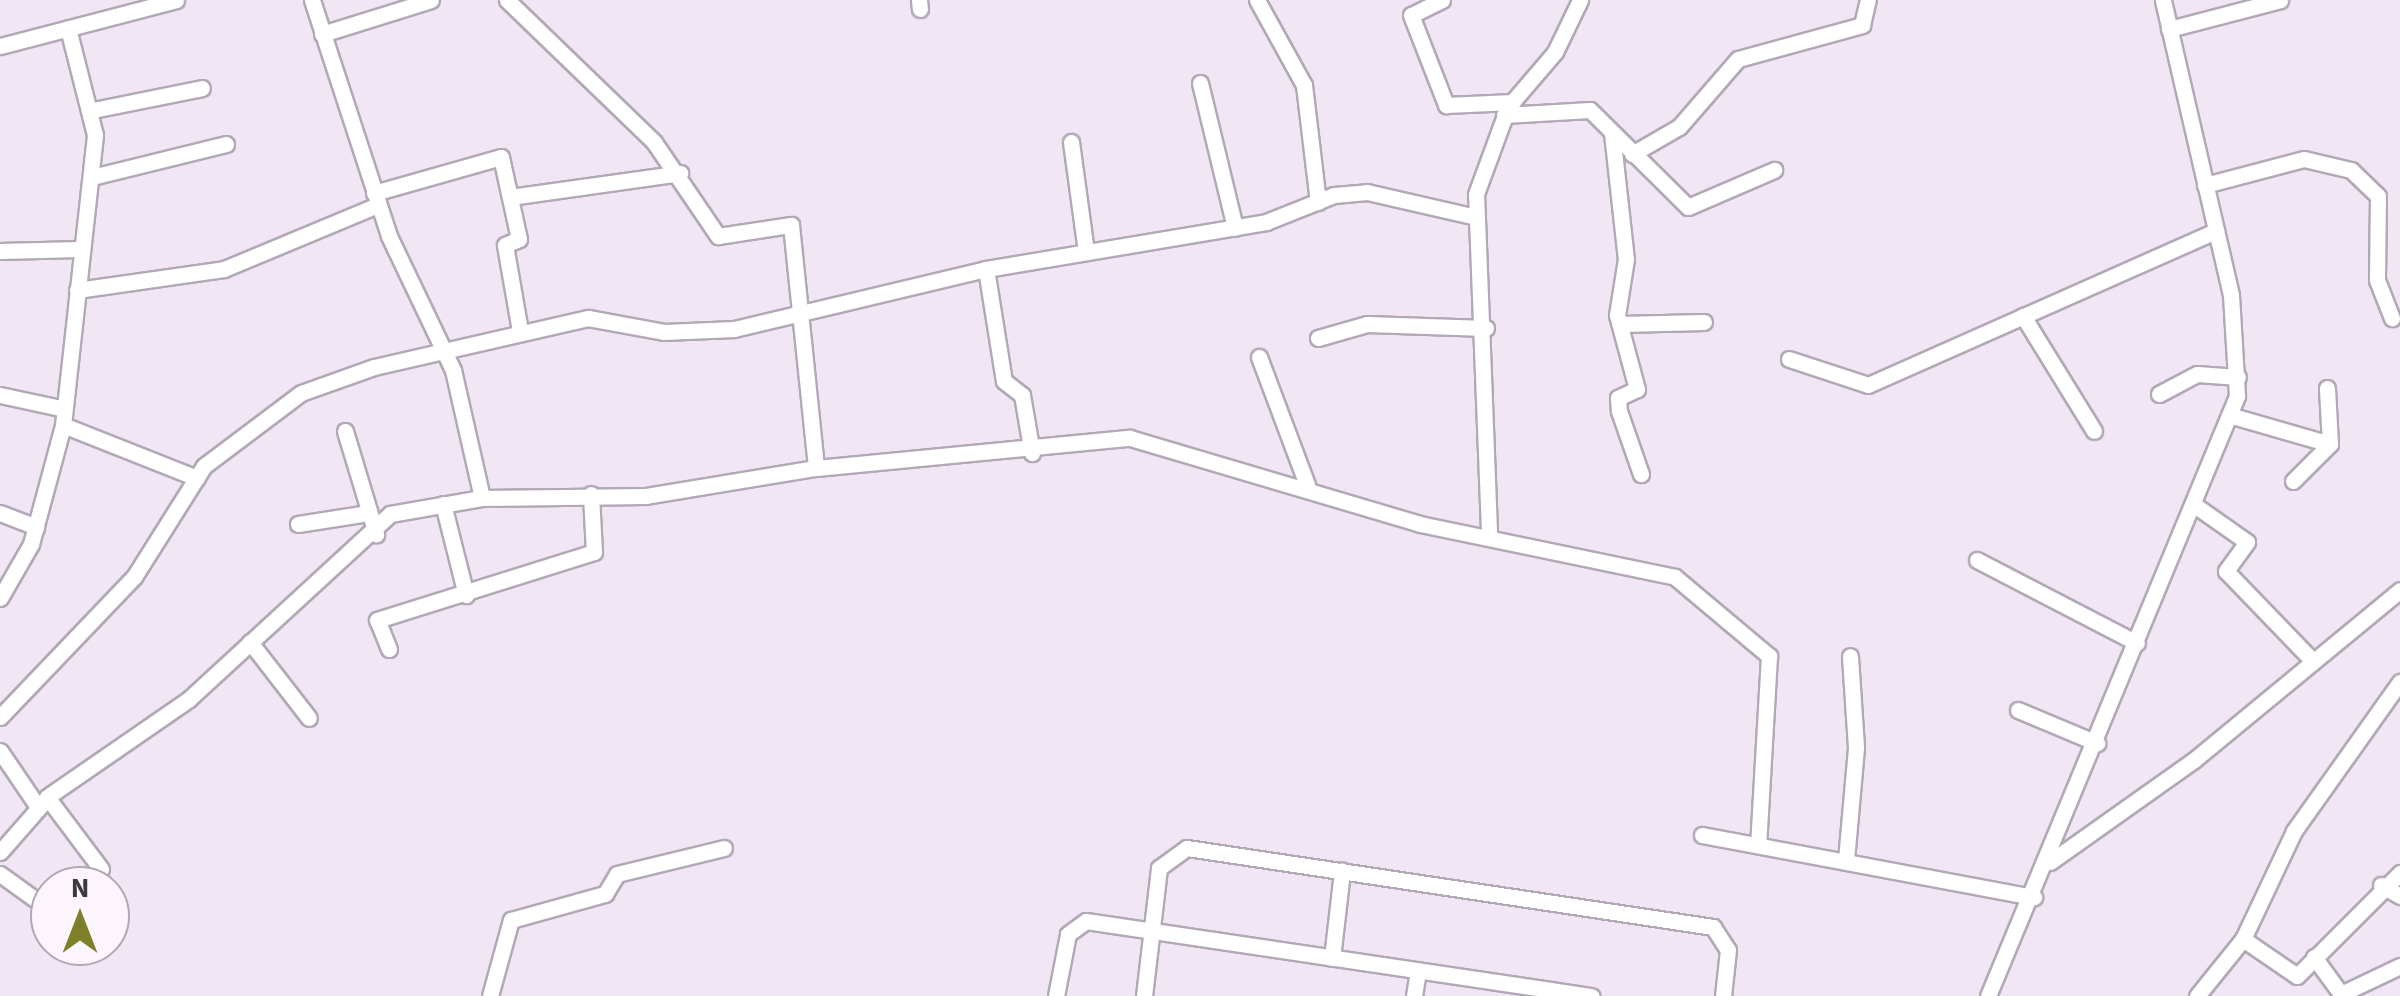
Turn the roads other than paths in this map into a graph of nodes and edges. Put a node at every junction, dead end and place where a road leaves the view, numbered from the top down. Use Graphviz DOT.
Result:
graph roads {
  1 [pos="176,0"];
  2 [pos="312,0"];
  3 [pos="431,0"];
  4 [pos="507,0"];
  5 [pos="1257,0"];
  6 [pos="1442,0"];
  7 [pos="1580,0"];
  8 [pos="1868,0"];
  9 [pos="2163,0"];
  10 [pos="2280,0"];
  11 [pos="68,28"];
  12 [pos="2169,29"];
  13 [pos="322,34"];
  14 [pos="0,46"];
  15 [pos="1200,82"];
  16 [pos="202,88"];
  17 [pos="1508,109"];
  18 [pos="93,110"];
  19 [pos="1612,133"];
  20 [pos="1072,142"];
  21 [pos="226,144"];
  22 [pos="1632,154"];
  23 [pos="1774,170"];
  24 [pos="680,173"];
  25 [pos="92,177"];
  26 [pos="2205,185"];
  27 [pos="510,197"];
  28 [pos="376,199"];
  29 [pos="1318,202"];
  30 [pos="1476,217"];
  31 [pos="1235,228"];
  32 [pos="2216,231"];
  33 [pos="80,248"];
  34 [pos="0,251"];
  35 [pos="1086,252"];
  36 [pos="986,270"];
  37 [pos="76,290"];
  38 [pos="799,312"];
  39 [pos="2023,316"];
  40 [pos="2392,318"];
  41 [pos="1704,322"];
  42 [pos="1620,324"];
  43 [pos="1486,328"];
  44 [pos="520,331"];
  45 [pos="1318,338"];
  46 [pos="444,346"];
  47 [pos="1258,356"];
  48 [pos="1789,359"];
  49 [pos="2238,378"];
  50 [pos="2327,388"];
  51 [pos="2159,394"];
  52 [pos="0,396"];
  53 [pos="2229,415"];
  54 [pos="64,417"];
  55 [pos="2094,431"];
  56 [pos="345,432"];
  57 [pos="2330,444"];
  58 [pos="1032,453"];
  59 [pos="816,468"];
  60 [pos="1642,474"];
  61 [pos="197,478"];
  62 [pos="2293,481"];
  63 [pos="1306,484"];
  64 [pos="591,494"];
  65 [pos="482,498"];
  66 [pos="443,504"];
  67 [pos="2193,504"];
  68 [pos="368,512"];
  69 [pos="0,514"];
  70 [pos="298,524"];
  71 [pos="36,527"];
  72 [pos="1488,531"];
  73 [pos="376,534"];
  74 [pos="1977,560"];
  75 [pos="2400,590"];
  76 [pos="466,595"];
  77 [pos="0,598"];
  78 [pos="250,642"];
  79 [pos="2137,643"];
  80 [pos="389,649"];
  81 [pos="1850,656"];
  82 [pos="2314,661"];
  83 [pos="2400,682"];
  84 [pos="2018,710"];
  85 [pos="0,717"];
  86 [pos="309,718"];
  87 [pos="2098,743"];
  88 [pos="0,751"];
  89 [pos="43,802"];
  90 [pos="1702,835"];
  91 [pos="1758,845"];
  92 [pos="724,848"];
  93 [pos="0,852"];
  94 [pos="1846,860"];
  95 [pos="2050,862"];
  96 [pos="98,866"];
  97 [pos="1342,871"];
  98 [pos="2400,873"];
  99 [pos="0,874"];
  100 [pos="2381,885"];
  101 [pos="30,896"];
  102 [pos="2400,896"];
  103 [pos="2034,897"];
  104 [pos="1151,930"];
  105 [pos="2243,939"];
  106 [pos="2314,957"];
  107 [pos="1332,958"];
  108 [pos="2400,966"];
  109 [pos="1418,970"];
  110 [pos="2351,992"];
  111 [pos="490,996"];
  112 [pos="1056,996"];
  113 [pos="1144,996"];
  114 [pos="1414,996"];
  115 [pos="1591,996"];
  116 [pos="1723,996"];
  117 [pos="1988,996"];
  118 [pos="2197,996"];
  1 -- 11 [label="street"];
  2 -- 13 [label="street"];
  3 -- 13 [label="street"];
  4 -- 24 [label="street"];
  5 -- 29 [label="street"];
  6 -- 17 [label="street"];
  7 -- 17 [label="street"];
  8 -- 22 [label="street"];
  9 -- 12 [label="street"];
  10 -- 12 [label="street"];
  11 -- 14 [label="street"];
  11 -- 18 [label="street"];
  12 -- 26 [label="street"];
  13 -- 28 [label="street"];
  15 -- 31 [label="street"];
  16 -- 18 [label="street"];
  17 -- 19 [label="street"];
  17 -- 30 [label="street"];
  18 -- 25 [label="street"];
  19 -- 22 [label="street"];
  19 -- 42 [label="street"];
  20 -- 35 [label="street"];
  21 -- 25 [label="street"];
  22 -- 23 [label="street"];
  24 -- 27 [label="street"];
  24 -- 38 [label="street"];
  25 -- 33 [label="street"];
  26 -- 32 [label="street"];
  26 -- 40 [label="street"];
  27 -- 28 [label="street"];
  27 -- 44 [label="street"];
  28 -- 37 [label="street"];
  28 -- 46 [label="street"];
  29 -- 30 [label="street"];
  29 -- 31 [label="street"];
  30 -- 43 [label="street"];
  31 -- 35 [label="street"];
  32 -- 39 [label="street"];
  32 -- 49 [label="street"];
  33 -- 34 [label="street"];
  33 -- 37 [label="street"];
  35 -- 36 [label="street"];
  36 -- 38 [label="street"];
  36 -- 58 [label="street"];
  37 -- 54 [label="street"];
  38 -- 44 [label="street"];
  38 -- 59 [label="street"];
  39 -- 48 [label="street"];
  39 -- 55 [label="street"];
  41 -- 42 [label="street"];
  42 -- 60 [label="street"];
  43 -- 45 [label="street"];
  43 -- 72 [label="street"];
  44 -- 46 [label="street"];
  46 -- 61 [label="street"];
  46 -- 65 [label="street"];
  47 -- 63 [label="street"];
  49 -- 51 [label="street"];
  49 -- 53 [label="street"];
  50 -- 57 [label="street"];
  52 -- 54 [label="street"];
  53 -- 57 [label="street"];
  53 -- 67 [label="street"];
  54 -- 61 [label="street"];
  54 -- 71 [label="street"];
  56 -- 68 [label="street"];
  57 -- 62 [label="street"];
  58 -- 59 [label="street"];
  58 -- 63 [label="street"];
  59 -- 64 [label="street"];
  61 -- 85 [label="street"];
  63 -- 72 [label="street"];
  64 -- 65 [label="street"];
  64 -- 76 [label="street"];
  65 -- 66 [label="street"];
  66 -- 73 [label="street"];
  66 -- 76 [label="street"];
  67 -- 79 [label="street"];
  67 -- 82 [label="street"];
  68 -- 70 [label="street"];
  68 -- 73 [label="street"];
  69 -- 71 [label="street"];
  71 -- 77 [label="street"];
  72 -- 91 [label="street"];
  73 -- 78 [label="street"];
  74 -- 79 [label="street"];
  75 -- 82 [label="street"];
  76 -- 80 [label="street"];
  78 -- 86 [label="street"];
  78 -- 89 [label="street"];
  79 -- 87 [label="street"];
  81 -- 94 [label="street"];
  82 -- 95 [label="street"];
  83 -- 105 [label="street"];
  84 -- 87 [label="street"];
  87 -- 95 [label="street"];
  88 -- 89 [label="street"];
  89 -- 93 [label="street"];
  89 -- 96 [label="street"];
  90 -- 91 [label="street"];
  91 -- 94 [label="street"];
  92 -- 111 [label="street"];
  94 -- 103 [label="street"];
  95 -- 103 [label="street"];
  97 -- 104 [label="street"];
  97 -- 107 [label="street"];
  97 -- 116 [label="street"];
  98 -- 100 [label="street"];
  99 -- 101 [label="street"];
  100 -- 102 [label="street"];
  100 -- 106 [label="street"];
  103 -- 117 [label="street"];
  104 -- 107 [label="street"];
  104 -- 112 [label="street"];
  104 -- 113 [label="street"];
  105 -- 106 [label="street"];
  105 -- 118 [label="street"];
  106 -- 110 [label="street"];
  107 -- 109 [label="street"];
  108 -- 110 [label="street"];
  109 -- 114 [label="street"];
  109 -- 115 [label="street"];
}
